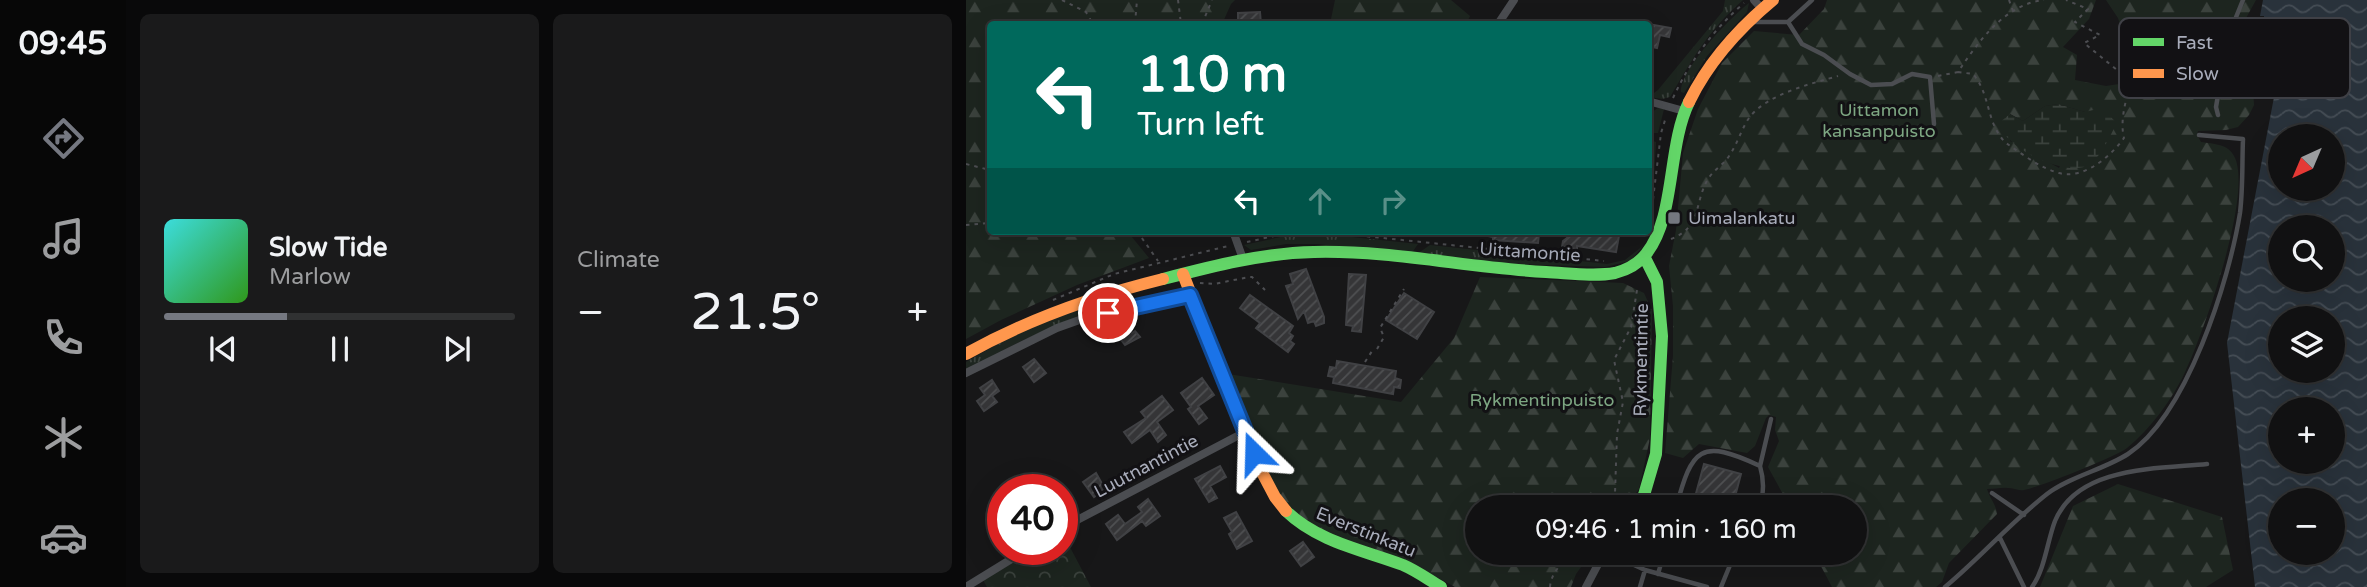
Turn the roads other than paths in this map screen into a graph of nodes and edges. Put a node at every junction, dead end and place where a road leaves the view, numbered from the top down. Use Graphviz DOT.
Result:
graph roads {
  1 [pos="1514,0"];
  2 [pos="1773,0"];
  3 [pos="1812,0"];
  4 [pos="2243,0"];
  5 [pos="1758,5"];
  6 [pos="2235,18"];
  7 [pos="1500,21"];
  8 [pos="1747,22"];
  9 [pos="1788,22"];
  10 [pos="2217,98"];
  11 [pos="1652,102"];
  12 [pos="1684,111"];
  13 [pos="2218,115"];
  14 [pos="1934,124"];
  15 [pos="2199,135"];
  16 [pos="1234,235"];
  17 [pos="1645,258"];
  18 [pos="1243,259"];
  19 [pos="1183,274"];
  20 [pos="1193,290"];
  21 [pos="966,354"];
  22 [pos="966,373"];
  23 [pos="1771,419"];
  24 [pos="1245,432"];
  25 [pos="2207,464"];
  26 [pos="1760,466"];
  27 [pos="1992,493"];
  28 [pos="1644,495"];
  29 [pos="1680,495"];
  30 [pos="1763,495"];
  31 [pos="2024,515"];
  32 [pos="1078,520"];
  33 [pos="2000,538"];
  34 [pos="1002,565"];
  35 [pos="1599,565"];
  36 [pos="1634,565"];
  37 [pos="1661,565"];
  38 [pos="1730,565"];
  39 [pos="1645,570"];
  40 [pos="1658,574"];
  41 [pos="1435,586"];
  42 [pos="966,587"];
  43 [pos="1586,587"];
  44 [pos="1640,587"];
  45 [pos="1707,587"];
  46 [pos="1721,587"];
  47 [pos="1945,587"];
  48 [pos="2024,587"];
  49 [pos="2032,587"];
  1 -- 7 [label="street"];
  2 -- 5 [label="street"];
  3 -- 9 [label="lane"];
  4 -- 6 [label="lane"];
  5 -- 8 [label="street"];
  8 -- 9 [label="lane"];
  8 -- 12 [label="street"];
  9 -- 14 [label="lane"];
  10 -- 13 [label="lane"];
  11 -- 12 [label="street"];
  12 -- 17 [label="street"];
  15 -- 31 [label="lane"];
  16 -- 18 [label="street"];
  17 -- 18 [label="street, Uittamontie"];
  17 -- 28 [label="street, Rykmentintie"];
  18 -- 19 [label="street, Uittamontie"];
  19 -- 20 [label="street, Everstinkatu"];
  19 -- 21 [label="street, Uittamontie"];
  20 -- 22 [label="street"];
  20 -- 24 [label="street, Everstinkatu"];
  23 -- 26 [label="lane"];
  24 -- 32 [label="street, Luutnantintie"];
  24 -- 41 [label="street, Everstinkatu"];
  25 -- 49 [label="lane"];
  26 -- 29 [label="lane"];
  26 -- 30 [label="lane"];
  27 -- 31 [label="lane"];
  31 -- 33 [label="lane"];
  33 -- 47 [label="lane"];
  33 -- 48 [label="lane"];
  34 -- 42 [label="street"];
  35 -- 43 [label="street"];
  36 -- 39 [label="lane"];
  37 -- 40 [label="lane"];
  38 -- 46 [label="lane"];
  39 -- 40 [label="lane"];
  39 -- 44 [label="lane"];
  40 -- 45 [label="lane"];
}
